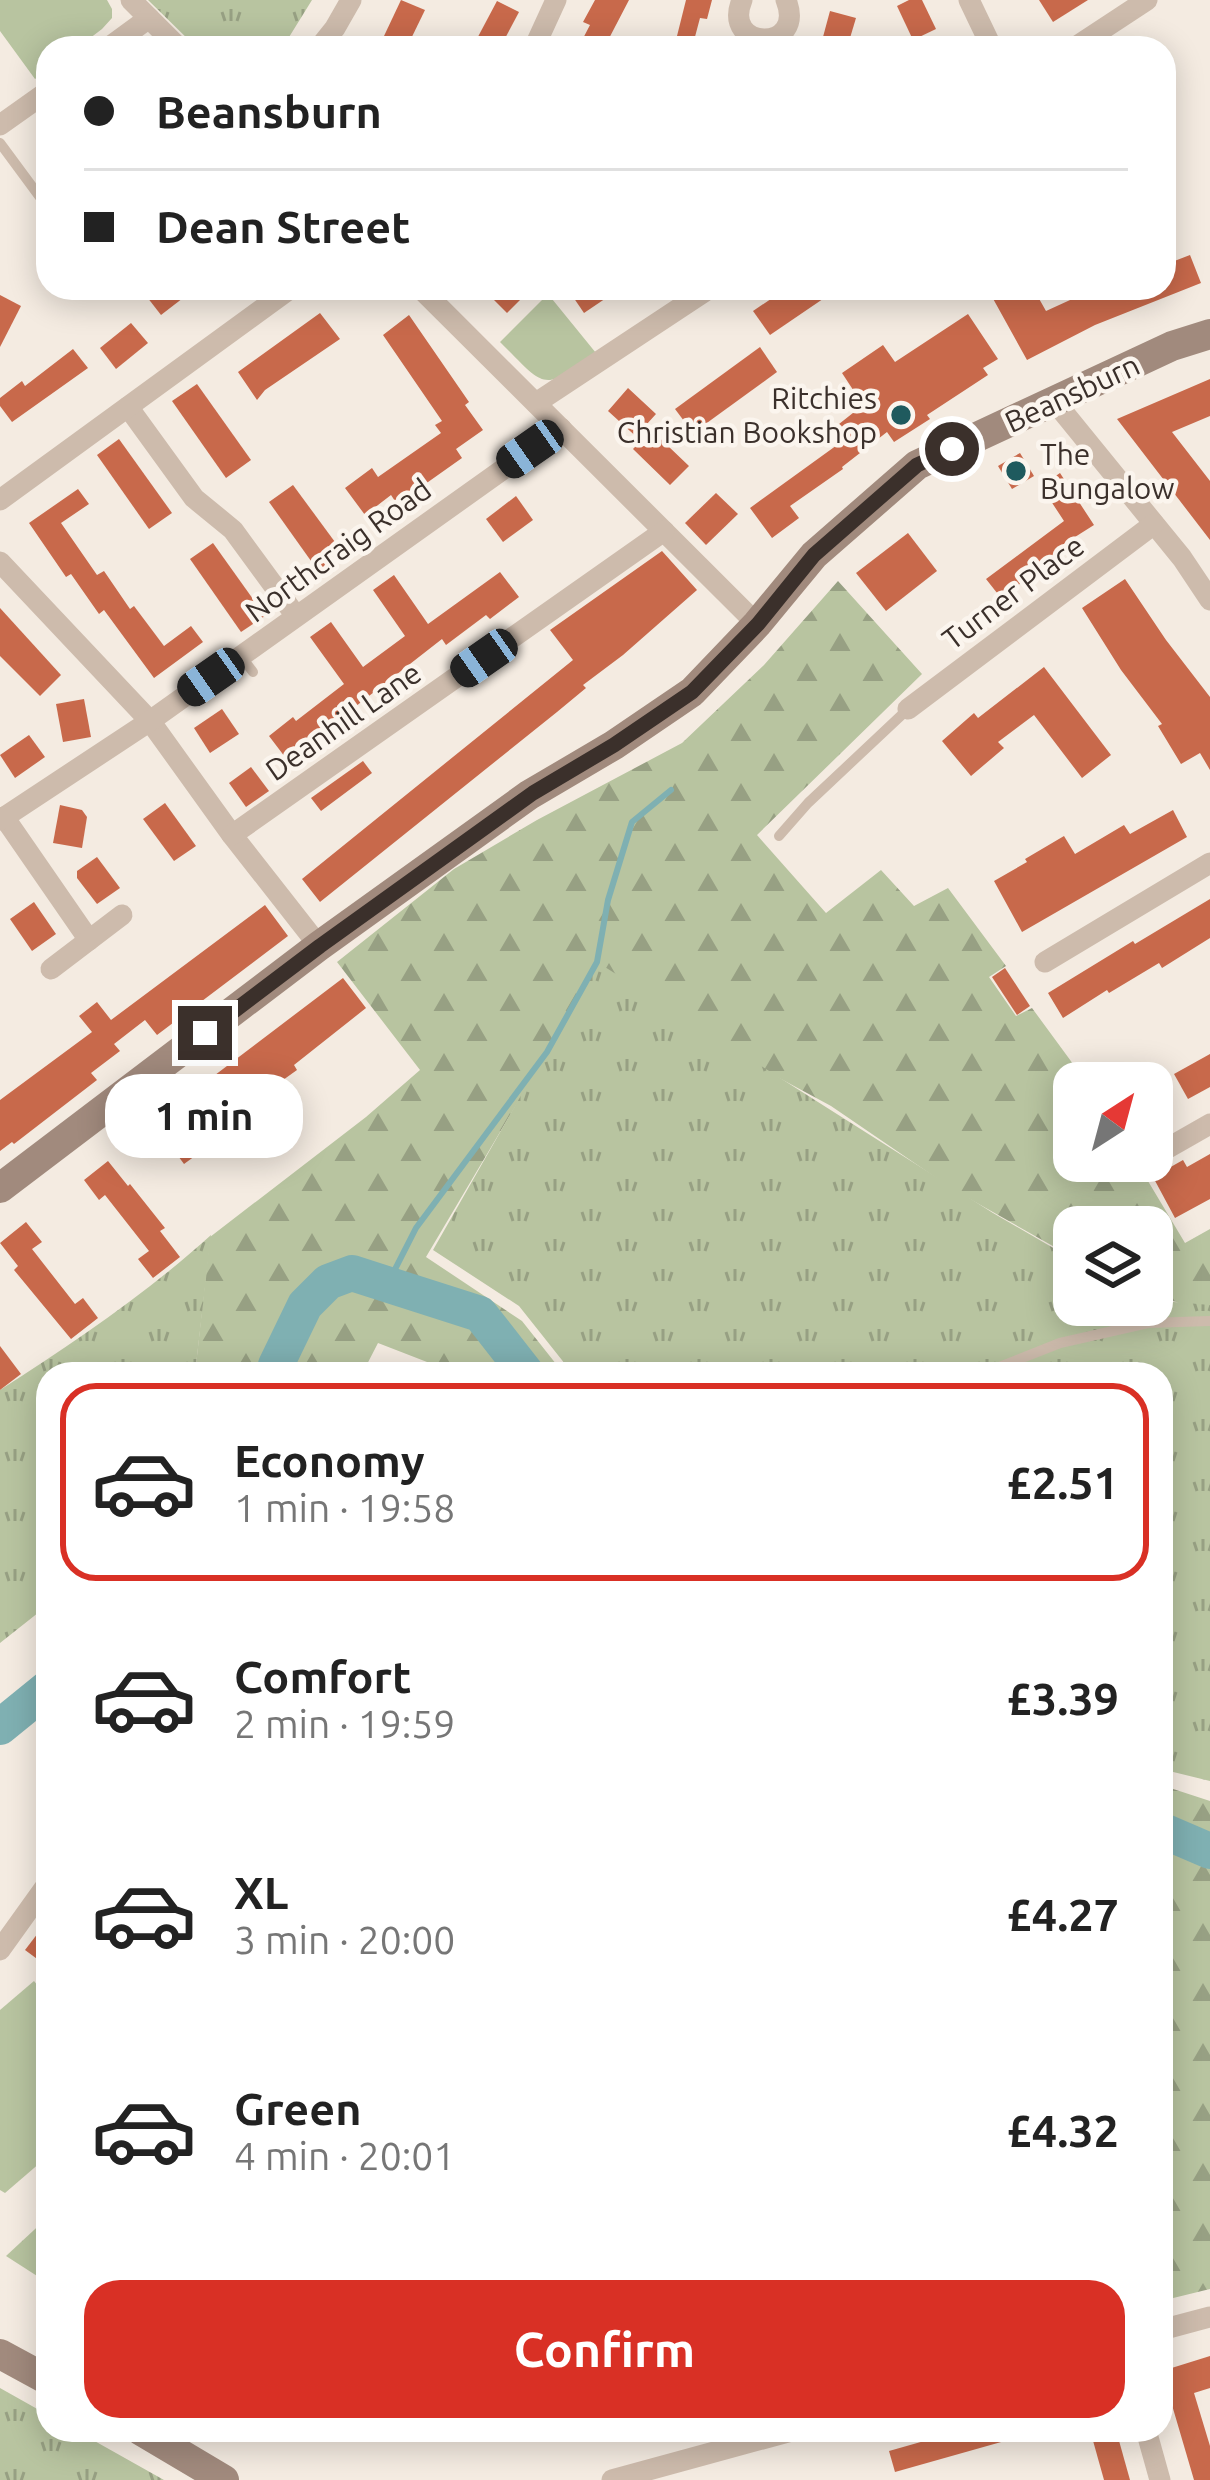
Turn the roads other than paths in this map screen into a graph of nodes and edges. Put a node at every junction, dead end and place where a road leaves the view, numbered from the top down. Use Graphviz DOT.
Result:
graph roads {
  1 [pos="131,0"];
  2 [pos="351,0"];
  3 [pos="556,0"];
  4 [pos="742,0"];
  5 [pos="786,0"];
  6 [pos="969,0"];
  7 [pos="1147,0"];
  8 [pos="149,18"];
  9 [pos="124,36"];
  10 [pos="167,36"];
  11 [pos="329,36"];
  12 [pos="540,36"];
  13 [pos="753,36"];
  14 [pos="778,36"];
  15 [pos="986,36"];
  16 [pos="1092,36"];
  17 [pos="36,100"];
  18 [pos="0,125"];
  19 [pos="0,143"];
  20 [pos="36,192"];
  21 [pos="275,300"];
  22 [pos="432,300"];
  23 [pos="692,300"];
  24 [pos="1210,334"];
  25 [pos="1054,402"];
  26 [pos="536,403"];
  27 [pos="128,407"];
  28 [pos="561,428"];
  29 [pos="0,500"];
  30 [pos="1154,524"];
  31 [pos="664,531"];
  32 [pos="0,562"];
  33 [pos="1210,600"];
  34 [pos="296,616"];
  35 [pos="758,624"];
  36 [pos="908,709"];
  37 [pos="150,721"];
  38 [pos="2,818"];
  39 [pos="232,835"];
  40 [pos="779,836"];
  41 [pos="1210,863"];
  42 [pos="122,915"];
  43 [pos="89,940"];
  44 [pos="320,946"];
  45 [pos="1045,962"];
  46 [pos="51,969"];
  47 [pos="1210,1124"];
  48 [pos="1173,1145"];
  49 [pos="0,1188"];
  50 [pos="1210,1321"];
  51 [pos="1008,1362"];
  52 [pos="36,1899"];
  53 [pos="0,1950"];
  54 [pos="1210,2318"];
  55 [pos="1173,2327"];
  56 [pos="0,2354"];
  57 [pos="36,2374"];
  58 [pos="160,2442"];
  59 [pos="751,2442"];
  60 [pos="1149,2442"];
  61 [pos="224,2480"];
  62 [pos="612,2480"];
  63 [pos="1160,2480"];
  1 -- 8 [label="street"];
  2 -- 11 [label="street"];
  3 -- 12 [label="street"];
  4 -- 13 [label="street"];
  5 -- 14 [label="street"];
  6 -- 15 [label="street"];
  7 -- 16 [label="street"];
  8 -- 9 [label="street"];
  8 -- 10 [label="street"];
  17 -- 18 [label="street"];
  19 -- 20 [label="lane"];
  21 -- 27 [label="street"];
  22 -- 26 [label="street"];
  23 -- 26 [label="street"];
  24 -- 25 [label="main road, Beansburn"];
  25 -- 30 [label="street"];
  25 -- 35 [label="main road, Beansburn"];
  26 -- 28 [label="street"];
  27 -- 29 [label="street"];
  27 -- 34 [label="street"];
  28 -- 31 [label="street"];
  28 -- 34 [label="street, Northcraig Road"];
  30 -- 33 [label="street"];
  30 -- 36 [label="street, Turner Place"];
  31 -- 35 [label="street"];
  31 -- 39 [label="street, Deanhill Lane"];
  32 -- 37 [label="street"];
  34 -- 37 [label="street, Northcraig Road"];
  35 -- 44 [label="main road, Beansburn"];
  36 -- 40 [label="lane"];
  37 -- 38 [label="street, Northcraig Road"];
  37 -- 39 [label="street"];
  38 -- 43 [label="street"];
  39 -- 44 [label="street"];
  41 -- 45 [label="street"];
  42 -- 43 [label="street"];
  43 -- 46 [label="street"];
  44 -- 49 [label="main road, Beansburn"];
  47 -- 48 [label="street"];
  50 -- 51 [label="lane"];
  52 -- 53 [label="street"];
  54 -- 55 [label="street"];
  56 -- 57 [label="main road"];
  58 -- 61 [label="main road"];
  59 -- 62 [label="street"];
  60 -- 63 [label="street"];
}
